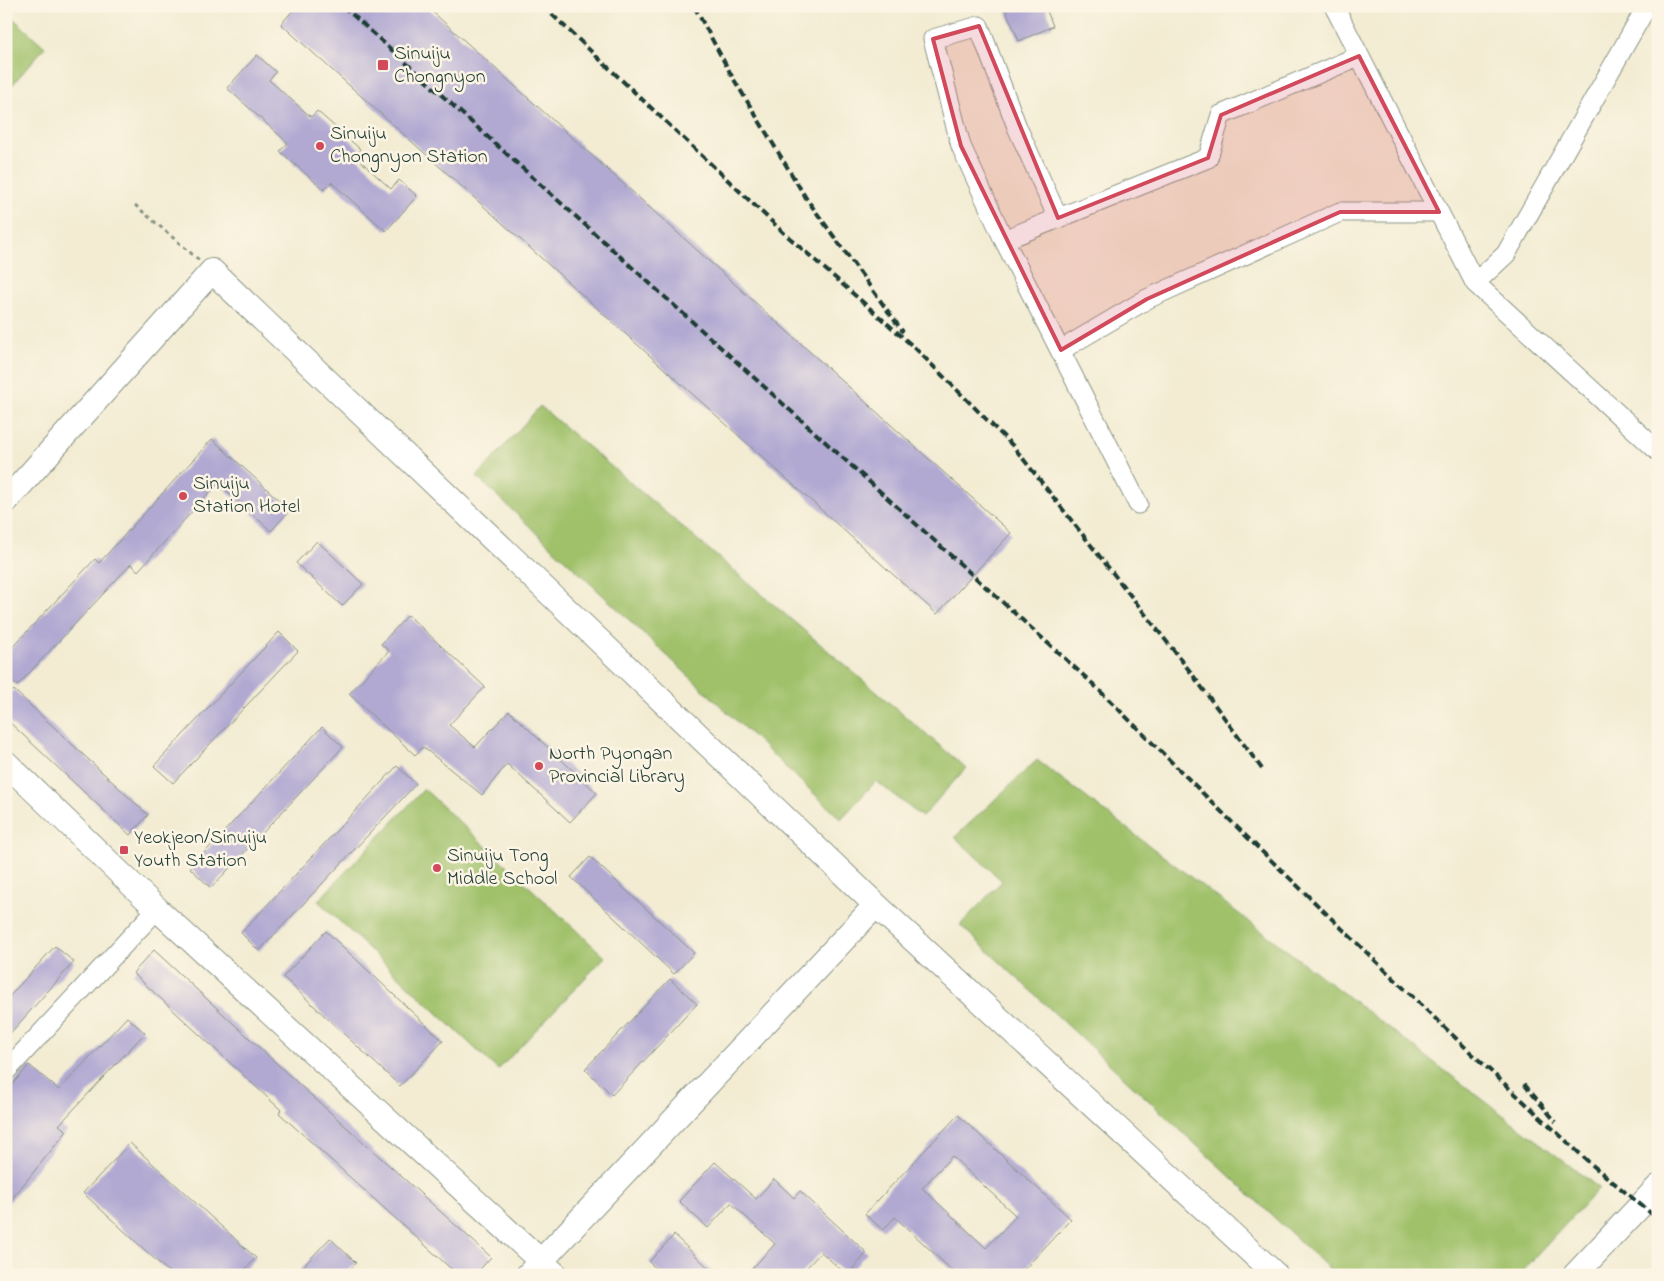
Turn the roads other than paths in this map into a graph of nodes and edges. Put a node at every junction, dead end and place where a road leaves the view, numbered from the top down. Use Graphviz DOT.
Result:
graph roads {
  1 [pos="1334,6"];
  2 [pos="1647,6"];
  3 [pos="1359,56"];
  4 [pos="1439,212"];
  5 [pos="1058,218"];
  6 [pos="1004,240"];
  7 [pos="1475,282"];
  8 [pos="1061,350"];
  9 [pos="1658,451"];
  10 [pos="11,489"];
  11 [pos="1138,504"];
  12 [pos="6,763"];
  13 [pos="876,905"];
  14 [pos="157,909"];
  15 [pos="6,1070"];
  16 [pos="1658,1187"];
  17 [pos="542,1270"];
  18 [pos="1276,1275"];
  19 [pos="1575,1275"];
  1 -- 3 [label="street"];
  2 -- 7 [label="street"];
  3 -- 4 [label="street"];
  3 -- 5 [label="street"];
  4 -- 7 [label="street"];
  4 -- 8 [label="street"];
  5 -- 6 [label="street"];
  5 -- 6 [label="street"];
  6 -- 8 [label="street"];
  7 -- 9 [label="street"];
  8 -- 11 [label="street"];
  10 -- 13 [label="main road"];
  12 -- 14 [label="main road"];
  13 -- 17 [label="main road"];
  13 -- 18 [label="main road"];
  14 -- 15 [label="street"];
  14 -- 17 [label="main road"];
  16 -- 19 [label="main road"];
}
